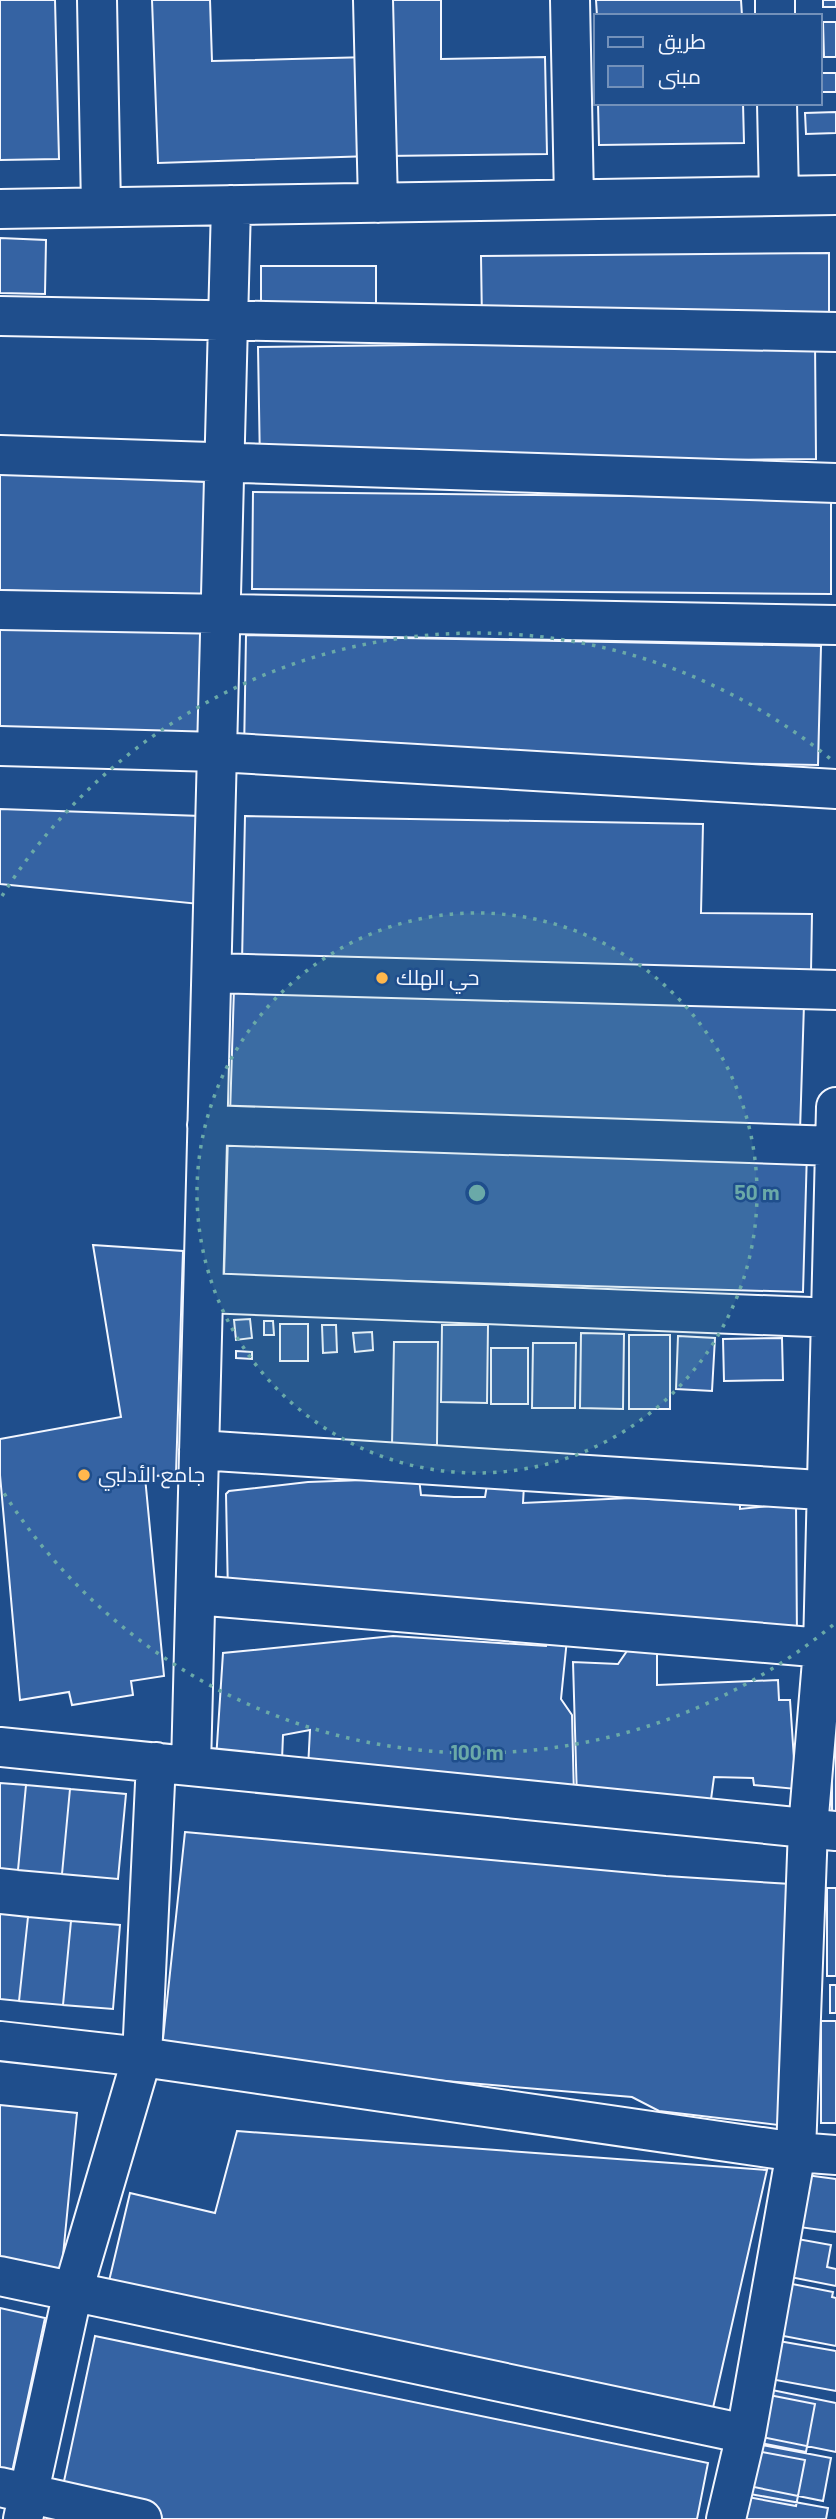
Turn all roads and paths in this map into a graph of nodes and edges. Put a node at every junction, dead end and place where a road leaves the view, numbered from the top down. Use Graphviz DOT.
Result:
graph roads {
  1 [pos="97,0"];
  2 [pos="373,0"];
  3 [pos="569,0"];
  4 [pos="777,105"];
  5 [pos="836,195"];
  6 [pos="779,196"];
  7 [pos="574,199"];
  8 [pos="378,203"];
  9 [pos="231,205"];
  10 [pos="101,207"];
  11 [pos="0,209"];
  12 [pos="0,316"];
  13 [pos="228,321"];
  14 [pos="836,332"];
  15 [pos="0,456"];
  16 [pos="224,460"];
  17 [pos="836,483"];
  18 [pos="0,610"];
  19 [pos="220,613"];
  20 [pos="836,625"];
  21 [pos="0,746"];
  22 [pos="217,752"];
  23 [pos="836,789"];
  24 [pos="212,974"];
  25 [pos="836,990"];
  26 [pos="836,1107"];
  27 [pos="207,1125"];
  28 [pos="836,1146"];
  29 [pos="205,1293"];
  30 [pos="833,1318"];
  31 [pos="199,1450"];
  32 [pos="831,1491"];
  33 [pos="196,1595"];
  34 [pos="829,1649"];
  35 [pos="0,1747"];
  36 [pos="174,1764"];
  37 [pos="822,1829"];
  38 [pos="0,2041"];
  39 [pos="142,2057"];
  40 [pos="796,2152"];
  41 [pos="836,2155"];
  42 [pos="0,2276"];
  43 [pos="73,2291"];
  44 [pos="746,2434"];
  45 [pos="18,2500"];
  46 [pos="142,2519"];
  47 [pos="726,2519"];
  1 -- 10 [label="street"];
  2 -- 8 [label="street"];
  3 -- 7 [label="street"];
  4 -- 6 [label="street"];
  5 -- 6 [label="street"];
  6 -- 7 [label="street"];
  7 -- 8 [label="street"];
  8 -- 9 [label="street"];
  9 -- 10 [label="street"];
  9 -- 13 [label="street"];
  10 -- 11 [label="street"];
  12 -- 13 [label="street"];
  13 -- 14 [label="street"];
  13 -- 16 [label="street"];
  15 -- 16 [label="street"];
  16 -- 17 [label="street"];
  16 -- 19 [label="street"];
  18 -- 19 [label="street"];
  19 -- 20 [label="street"];
  19 -- 22 [label="street"];
  21 -- 22 [label="street"];
  22 -- 23 [label="street"];
  22 -- 24 [label="street"];
  24 -- 25 [label="street"];
  24 -- 27 [label="street"];
  26 -- 28 [label="street"];
  27 -- 28 [label="street"];
  27 -- 29 [label="street"];
  28 -- 30 [label="street"];
  29 -- 30 [label="street"];
  29 -- 31 [label="street"];
  30 -- 32 [label="street"];
  31 -- 32 [label="street"];
  31 -- 33 [label="street"];
  32 -- 34 [label="street"];
  33 -- 34 [label="street"];
  33 -- 36 [label="street"];
  34 -- 37 [label="street"];
  35 -- 36 [label="street"];
  36 -- 37 [label="street"];
  36 -- 39 [label="street"];
  37 -- 40 [label="street"];
  38 -- 39 [label="street"];
  39 -- 40 [label="street"];
  39 -- 43 [label="street"];
  40 -- 41 [label="street"];
  40 -- 44 [label="street"];
  42 -- 43 [label="street"];
  43 -- 44 [label="street"];
  43 -- 45 [label="street"];
  44 -- 47 [label="street"];
  45 -- 46 [label="street"];
}
